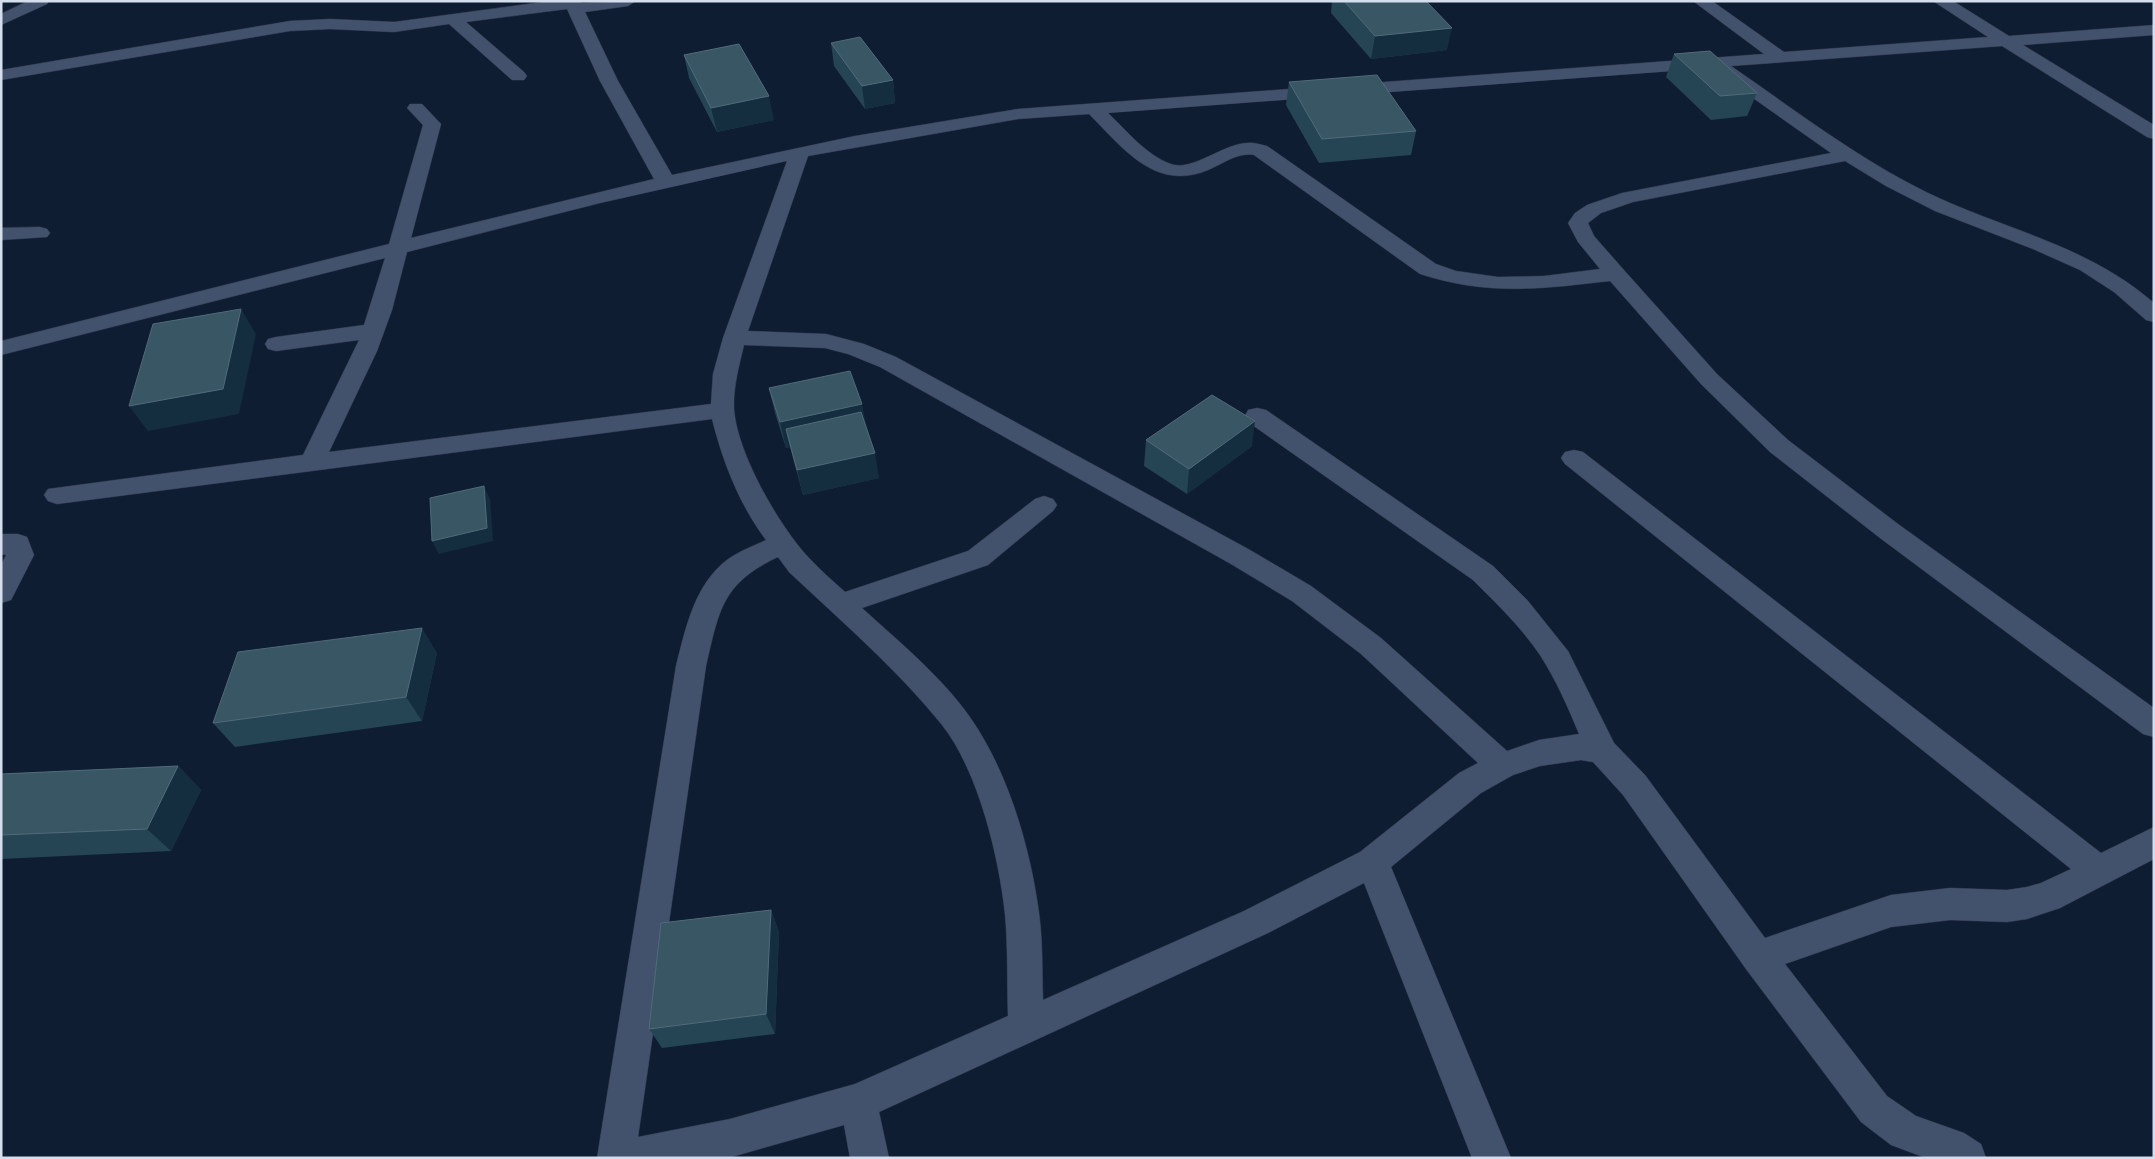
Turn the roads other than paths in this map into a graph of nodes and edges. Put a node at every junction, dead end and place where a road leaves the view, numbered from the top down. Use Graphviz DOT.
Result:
graph roads {
  1 [pos="41,1"];
  2 [pos="628,1"];
  3 [pos="1701,1"];
  4 [pos="1941,1"];
  5 [pos="573,5"];
  6 [pos="1,20"];
  7 [pos="454,20"];
  8 [pos="2154,30"];
  9 [pos="2007,40"];
  10 [pos="1780,57"];
  11 [pos="1712,61"];
  12 [pos="1,75"];
  13 [pos="518,76"];
  14 [pos="1092,107"];
  15 [pos="416,108"];
  16 [pos="2154,132"];
  17 [pos="800,152"];
  18 [pos="1849,156"];
  19 [pos="666,182"];
  20 [pos="40,233"];
  21 [pos="1,234"];
  22 [pos="397,250"];
  23 [pos="1615,274"];
  24 [pos="2154,316"];
  25 [pos="374,331"];
  26 [pos="734,338"];
  27 [pos="276,344"];
  28 [pos="1,348"];
  29 [pos="722,410"];
  30 [pos="1257,416"];
  31 [pos="1574,458"];
  32 [pos="311,464"];
  33 [pos="57,495"];
  34 [pos="1044,505"];
  35 [pos="783,543"];
  36 [pos="1,544"];
  37 [pos="1,593"];
  38 [pos="842,604"];
  39 [pos="2154,725"];
  40 [pos="1602,751"];
  41 [pos="1502,766"];
  42 [pos="2154,841"];
  43 [pos="1372,862"];
  44 [pos="2099,871"];
  45 [pos="1758,957"];
  46 [pos="1026,1026"];
  47 [pos="858,1102"];
  48 [pos="616,1158"];
  49 [pos="633,1158"];
  50 [pos="870,1158"];
  51 [pos="1492,1158"];
  52 [pos="1966,1158"];
  1 -- 6 [label="street"];
  2 -- 5 [label="street"];
  3 -- 10 [label="street"];
  4 -- 9 [label="street"];
  5 -- 7 [label="street"];
  5 -- 19 [label="street"];
  7 -- 12 [label="street"];
  7 -- 13 [label="street"];
  8 -- 9 [label="street"];
  9 -- 10 [label="street"];
  9 -- 16 [label="street"];
  10 -- 11 [label="street"];
  11 -- 14 [label="street"];
  11 -- 18 [label="street"];
  14 -- 17 [label="street"];
  14 -- 23 [label="street"];
  15 -- 22 [label="street"];
  17 -- 19 [label="street"];
  17 -- 26 [label="street"];
  18 -- 23 [label="street"];
  18 -- 24 [label="street"];
  19 -- 22 [label="street"];
  20 -- 21 [label="street"];
  22 -- 25 [label="street"];
  22 -- 28 [label="street"];
  23 -- 39 [label="street"];
  25 -- 27 [label="street"];
  25 -- 32 [label="street"];
  26 -- 29 [label="street"];
  26 -- 41 [label="street"];
  29 -- 32 [label="street"];
  29 -- 35 [label="street"];
  30 -- 40 [label="street"];
  31 -- 44 [label="street"];
  32 -- 33 [label="street"];
  34 -- 38 [label="street"];
  35 -- 38 [label="street"];
  35 -- 48 [label="street"];
  36 -- 37 [label="street"];
  38 -- 46 [label="street"];
  40 -- 41 [label="street"];
  40 -- 45 [label="street"];
  41 -- 43 [label="street"];
  42 -- 44 [label="street"];
  43 -- 46 [label="street"];
  43 -- 51 [label="street"];
  44 -- 45 [label="street"];
  45 -- 52 [label="street"];
  46 -- 47 [label="street"];
  47 -- 49 [label="street"];
  47 -- 50 [label="street"];
}
